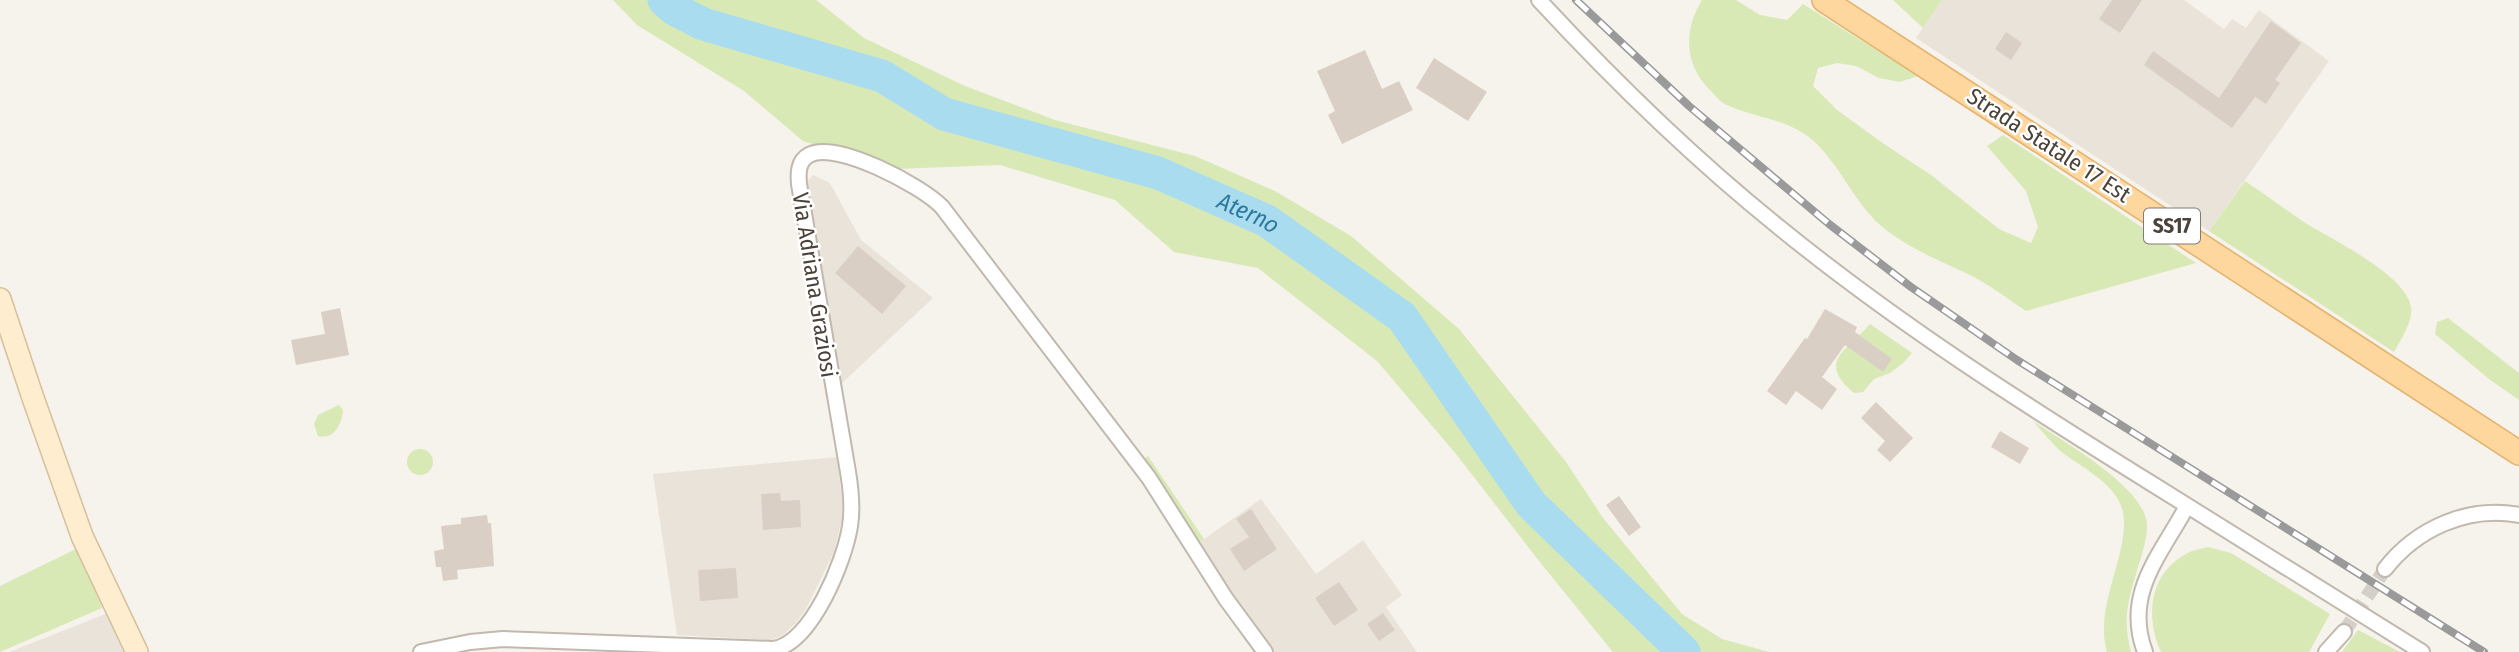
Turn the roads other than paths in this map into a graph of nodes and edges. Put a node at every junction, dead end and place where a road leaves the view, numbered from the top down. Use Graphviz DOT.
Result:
graph roads {
  1 [pos="1539,0"];
  2 [pos="1824,0"];
  3 [pos="0,299"];
  4 [pos="2519,453"];
  5 [pos="2187,506"];
  6 [pos="2519,515"];
  7 [pos="2385,569"];
  8 [pos="2344,632"];
  9 [pos="137,652"];
  10 [pos="421,652"];
  11 [pos="1265,652"];
  12 [pos="2145,652"];
  13 [pos="2326,652"];
  14 [pos="2422,652"];
  1 -- 5 [label="street"];
  2 -- 4 [label="main road, Strada Statale 17 Est / SS17"];
  3 -- 9 [label="main road"];
  5 -- 12 [label="street"];
  5 -- 14 [label="street"];
  6 -- 7 [label="street"];
  8 -- 13 [label="street"];
  10 -- 11 [label="street, Via Adriana Graziosi"];
}
